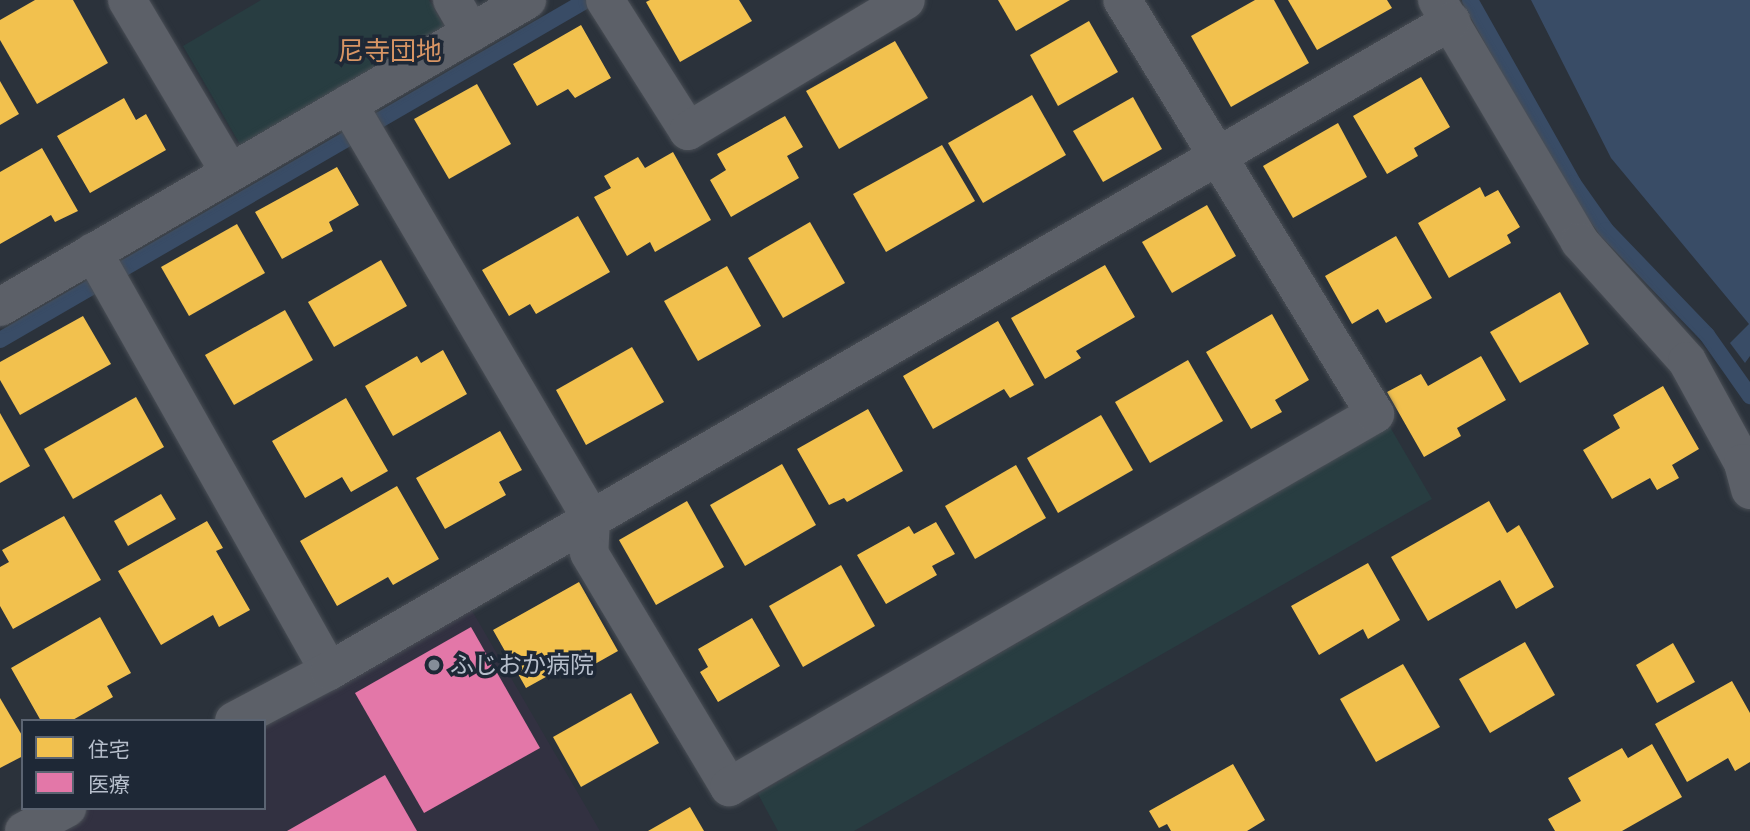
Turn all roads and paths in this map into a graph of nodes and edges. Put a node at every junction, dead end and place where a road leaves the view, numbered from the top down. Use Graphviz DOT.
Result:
graph roads {
  1 [pos="127,0"];
  2 [pos="452,0"];
  3 [pos="527,0"];
  4 [pos="906,0"];
  5 [pos="1122,0"];
  6 [pos="608,3"];
  7 [pos="1444,11"];
  8 [pos="471,33"];
  9 [pos="358,122"];
  10 [pos="1215,158"];
  11 [pos="230,173"];
  12 [pos="102,270"];
  13 [pos="0,307"];
  14 [pos="1750,489"];
  15 [pos="591,519"];
  16 [pos="329,671"];
  17 [pos="237,719"];
  18 [pos="63,810"];
  19 [pos="24,831"];
  1 -- 11 [label="street"];
  2 -- 8 [label="street"];
  3 -- 8 [label="street"];
  4 -- 6 [label="street"];
  5 -- 10 [label="street"];
  7 -- 10 [label="street"];
  7 -- 14 [label="street"];
  8 -- 9 [label="street"];
  9 -- 11 [label="street"];
  9 -- 15 [label="street"];
  10 -- 15 [label="street"];
  10 -- 15 [label="street"];
  11 -- 12 [label="street"];
  12 -- 13 [label="street"];
  12 -- 16 [label="street"];
  15 -- 16 [label="street"];
  16 -- 17 [label="street"];
  18 -- 19 [label="street"];
}
